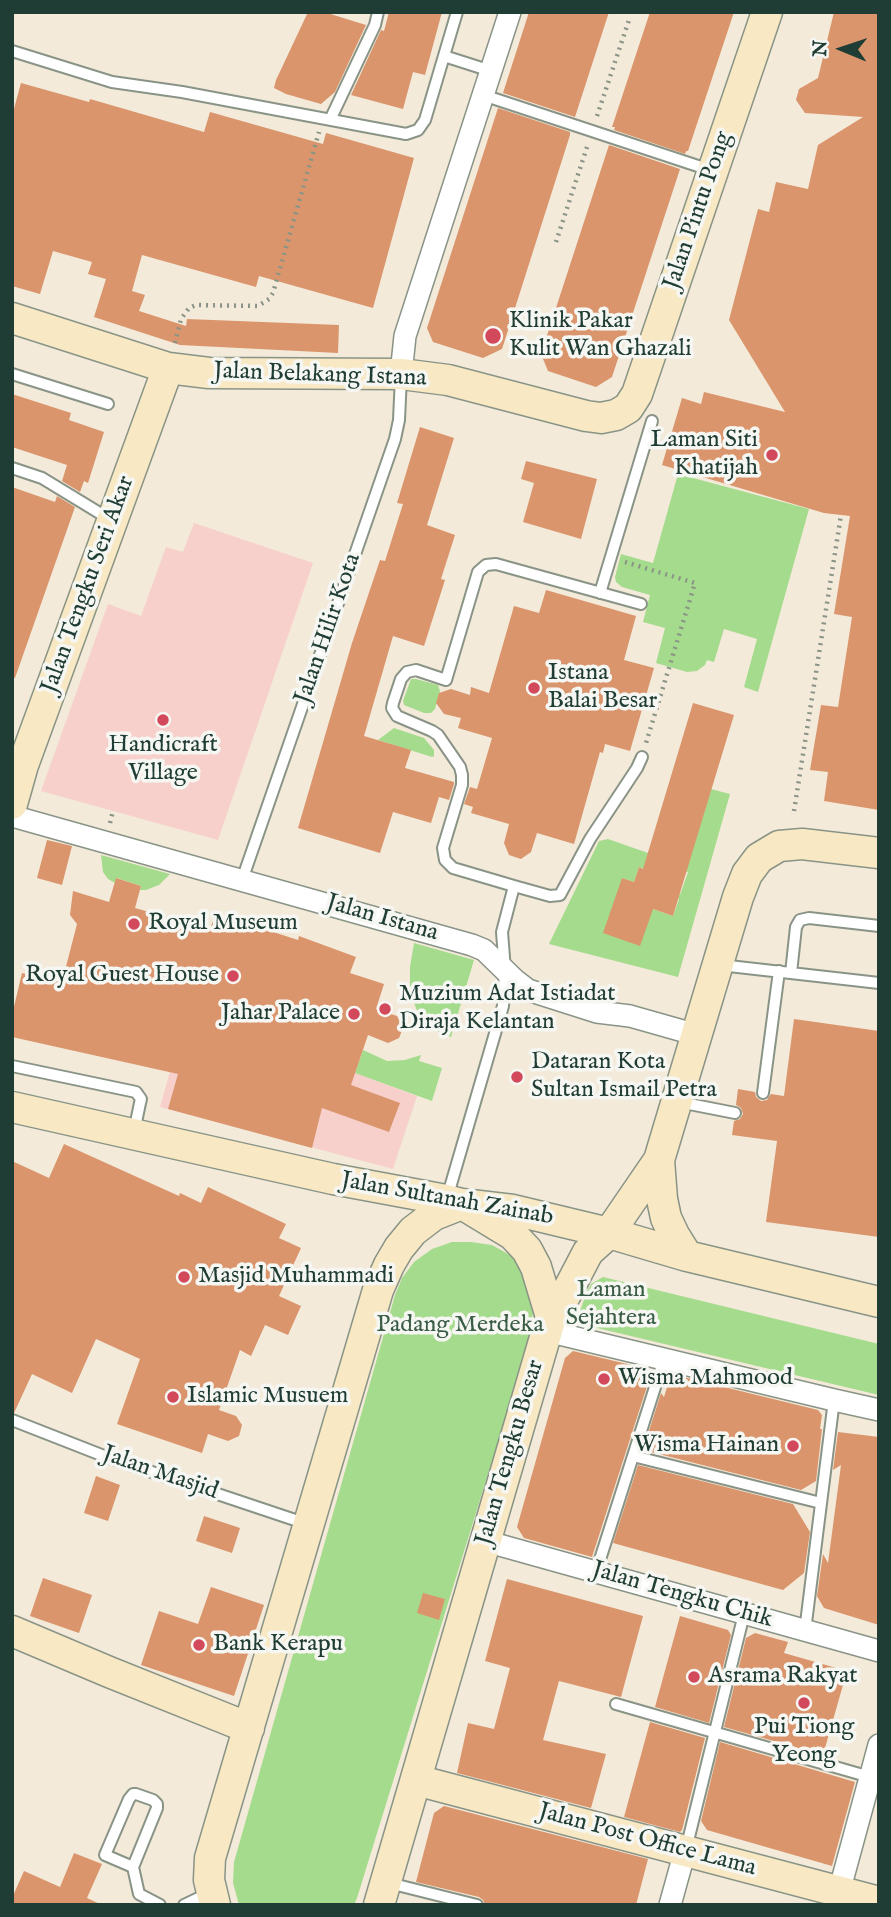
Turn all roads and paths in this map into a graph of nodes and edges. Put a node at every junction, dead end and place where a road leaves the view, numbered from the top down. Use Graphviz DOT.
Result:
graph roads {
  1 [pos="378,12"];
  2 [pos="457,12"];
  3 [pos="510,12"];
  4 [pos="767,12"];
  5 [pos="12,51"];
  6 [pos="444,56"];
  7 [pos="491,71"];
  8 [pos="483,96"];
  9 [pos="326,120"];
  10 [pos="713,171"];
  11 [pos="12,318"];
  12 [pos="169,368"];
  13 [pos="12,373"];
  14 [pos="401,374"];
  15 [pos="108,404"];
  16 [pos="640,414"];
  17 [pos="12,468"];
  18 [pos="841,515"];
  19 [pos="112,521"];
  20 [pos="611,558"];
  21 [pos="600,593"];
  22 [pos="641,604"];
  23 [pos="642,757"];
  24 [pos="12,804"];
  25 [pos="794,811"];
  26 [pos="12,816"];
  27 [pos="879,853"];
  28 [pos="242,880"];
  29 [pos="514,886"];
  30 [pos="879,926"];
  31 [pos="718,964"];
  32 [pos="505,970"];
  33 [pos="779,971"];
  34 [pos="791,972"];
  35 [pos="879,983"];
  36 [pos="697,1035"];
  37 [pos="12,1066"];
  38 [pos="763,1093"];
  39 [pos="677,1101"];
  40 [pos="12,1107"];
  41 [pos="735,1113"];
  42 [pos="134,1135"];
  43 [pos="659,1160"];
  44 [pos="454,1202"];
  45 [pos="610,1233"];
  46 [pos="687,1256"];
  47 [pos="879,1302"];
  48 [pos="549,1324"];
  49 [pos="664,1359"];
  50 [pos="834,1400"];
  51 [pos="879,1410"];
  52 [pos="12,1420"];
  53 [pos="633,1456"];
  54 [pos="821,1503"];
  55 [pos="309,1525"];
  56 [pos="485,1541"];
  57 [pos="596,1572"];
  58 [pos="744,1614"];
  59 [pos="12,1631"];
  60 [pos="805,1631"];
  61 [pos="879,1651"];
  62 [pos="616,1704"];
  63 [pos="249,1728"];
  64 [pos="715,1732"];
  65 [pos="879,1745"];
  66 [pos="870,1777"];
  67 [pos="416,1780"];
  68 [pos="685,1851"];
  69 [pos="133,1867"];
  70 [pos="839,1892"];
  71 [pos="383,1893"];
  72 [pos="213,1898"];
  73 [pos="879,1902"];
  74 [pos="160,1905"];
  75 [pos="184,1905"];
  76 [pos="477,1905"];
  77 [pos="670,1905"];
  1 -- 9 [label="lane"];
  2 -- 6 [label="lane"];
  3 -- 7 [label="street"];
  4 -- 10 [label="main road, Jalan Pintu Pong"];
  5 -- 9 [label="lane"];
  6 -- 7 [label="lane"];
  6 -- 9 [label="lane"];
  7 -- 8 [label="street"];
  8 -- 10 [label="lane"];
  8 -- 14 [label="street"];
  9 -- 12 [label="path"];
  10 -- 16 [label="main road, Jalan Pintu Pong"];
  11 -- 12 [label="main road, Jalan Belakang Istana"];
  12 -- 14 [label="main road, Jalan Belakang Istana"];
  12 -- 19 [label="main road, Jalan Tengku Seri Akar"];
  13 -- 15 [label="lane"];
  14 -- 16 [label="main road, Jalan Belakang Istana"];
  14 -- 28 [label="lane, Jalan Hilir Kota"];
  16 -- 20 [label="lane"];
  17 -- 19 [label="lane"];
  18 -- 25 [label="path"];
  19 -- 24 [label="main road, Jalan Tengku Seri Akar"];
  20 -- 21 [label="lane"];
  20 -- 23 [label="path"];
  21 -- 22 [label="lane"];
  21 -- 29 [label="lane"];
  23 -- 29 [label="lane"];
  26 -- 28 [label="street, Jalan Istana"];
  27 -- 31 [label="main road"];
  28 -- 32 [label="street, Jalan Istana"];
  29 -- 32 [label="lane"];
  30 -- 34 [label="lane"];
  31 -- 33 [label="lane"];
  31 -- 36 [label="main road"];
  32 -- 36 [label="street, Jalan Istana"];
  32 -- 44 [label="lane"];
  33 -- 34 [label="lane"];
  33 -- 38 [label="lane"];
  34 -- 35 [label="lane"];
  36 -- 39 [label="main road"];
  37 -- 42 [label="lane"];
  39 -- 41 [label="lane"];
  39 -- 43 [label="main road"];
  40 -- 42 [label="main road, Jalan Sultanah Zainab"];
  42 -- 44 [label="main road, Jalan Sultanah Zainab"];
  43 -- 45 [label="main road, Jalan Tengku Besar"];
  43 -- 46 [label="main road"];
  44 -- 45 [label="main road, Jalan Sultanah Zainab"];
  44 -- 48 [label="main road"];
  44 -- 55 [label="main road"];
  45 -- 46 [label="main road, Jalan Sultanah Zainab"];
  45 -- 48 [label="main road, Jalan Tengku Besar"];
  46 -- 47 [label="main road, Jalan Sultanah Zainab"];
  48 -- 49 [label="street"];
  48 -- 56 [label="main road, Jalan Tengku Besar"];
  49 -- 50 [label="street"];
  49 -- 53 [label="lane"];
  50 -- 51 [label="street"];
  50 -- 54 [label="lane"];
  52 -- 55 [label="lane, Jalan Masjid"];
  53 -- 54 [label="lane"];
  53 -- 57 [label="lane"];
  54 -- 60 [label="lane"];
  55 -- 63 [label="main road"];
  56 -- 57 [label="street, Jalan Tengku Chik"];
  56 -- 67 [label="main road, Jalan Tengku Besar"];
  57 -- 58 [label="street, Jalan Tengku Chik"];
  58 -- 60 [label="street, Jalan Tengku Chik"];
  58 -- 64 [label="lane"];
  59 -- 63 [label="main road"];
  60 -- 61 [label="street, Jalan Tengku Chik"];
  62 -- 64 [label="lane"];
  63 -- 72 [label="main road"];
  64 -- 66 [label="lane"];
  64 -- 68 [label="lane"];
  65 -- 66 [label="street"];
  66 -- 70 [label="street"];
  67 -- 68 [label="main road, Jalan Post Office Lama"];
  67 -- 71 [label="main road, Jalan Tengku Besar"];
  68 -- 70 [label="main road, Jalan Post Office Lama"];
  68 -- 77 [label="street"];
  69 -- 69 [label="lane"];
  69 -- 74 [label="lane"];
  70 -- 73 [label="main road, Jalan Post Office Lama"];
  71 -- 76 [label="lane"];
  72 -- 75 [label="lane"];
}
